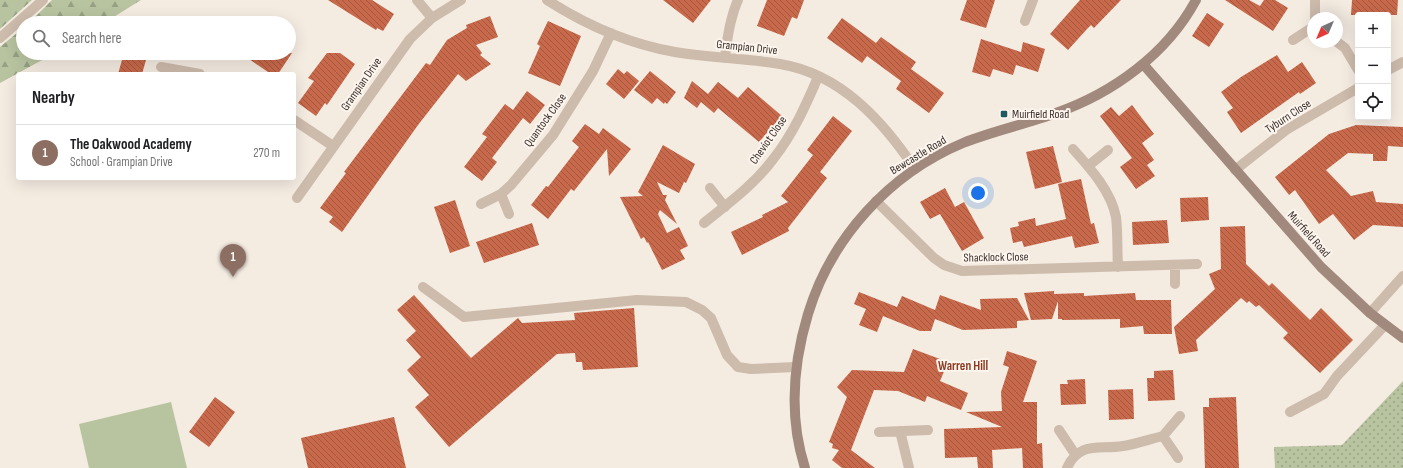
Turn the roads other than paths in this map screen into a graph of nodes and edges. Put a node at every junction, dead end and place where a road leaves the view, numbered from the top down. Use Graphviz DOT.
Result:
graph roads {
  1 [pos="43,0"];
  2 [pos="417,0"];
  3 [pos="461,0"];
  4 [pos="547,0"];
  5 [pos="738,0"];
  6 [pos="1033,0"];
  7 [pos="1196,0"];
  8 [pos="1315,0"];
  9 [pos="1315,12"];
  10 [pos="25,16"];
  11 [pos="432,18"];
  12 [pos="1025,21"];
  13 [pos="16,24"];
  14 [pos="1307,31"];
  15 [pos="611,33"];
  16 [pos="0,38"];
  17 [pos="1293,40"];
  18 [pos="1343,46"];
  19 [pos="724,58"];
  20 [pos="1403,62"];
  21 [pos="1143,64"];
  22 [pos="1355,65"];
  23 [pos="161,66"];
  24 [pos="1391,68"];
  25 [pos="184,72"];
  26 [pos="818,77"];
  27 [pos="1355,90"];
  28 [pos="296,121"];
  29 [pos="333,146"];
  30 [pos="1073,149"];
  31 [pos="1108,150"];
  32 [pos="1088,166"];
  33 [pos="915,169"];
  34 [pos="1235,170"];
  35 [pos="710,188"];
  36 [pos="501,194"];
  37 [pos="297,198"];
  38 [pos="876,201"];
  39 [pos="481,204"];
  40 [pos="725,207"];
  41 [pos="509,214"];
  42 [pos="704,223"];
  43 [pos="1197,264"];
  44 [pos="1175,265"];
  45 [pos="1118,267"];
  46 [pos="1403,276"];
  47 [pos="1175,284"];
  48 [pos="423,287"];
  49 [pos="1370,312"];
  50 [pos="1385,325"];
  51 [pos="1403,338"];
  52 [pos="796,367"];
  53 [pos="1290,412"];
  54 [pos="1180,416"];
  55 [pos="928,430"];
  56 [pos="1059,430"];
  57 [pos="900,431"];
  58 [pos="879,432"];
  59 [pos="1162,436"];
  60 [pos="1075,454"];
  61 [pos="1178,458"];
  62 [pos="805,468"];
  63 [pos="909,468"];
  64 [pos="1067,468"];
  1 -- 10 [label="street"];
  2 -- 11 [label="street"];
  3 -- 11 [label="street, Grampian Drive"];
  4 -- 15 [label="street, Grampian Drive"];
  5 -- 19 [label="street"];
  6 -- 12 [label="street"];
  7 -- 21 [label="street, Bewcastle Road"];
  8 -- 9 [label="street"];
  11 -- 29 [label="street, Grampian Drive"];
  13 -- 16 [label="street"];
  14 -- 17 [label="street"];
  15 -- 19 [label="street, Grampian Drive"];
  15 -- 36 [label="street, Quantock Close"];
  18 -- 22 [label="street"];
  19 -- 26 [label="street, Grampian Drive"];
  20 -- 24 [label="street"];
  21 -- 33 [label="street, Bewcastle Road"];
  21 -- 34 [label="street, Muirfield Road"];
  23 -- 25 [label="street"];
  26 -- 33 [label="street, Grampian Drive"];
  26 -- 40 [label="street, Cheviot Close"];
  27 -- 34 [label="street, Tyburn Close"];
  28 -- 29 [label="street"];
  29 -- 37 [label="street, Grampian Drive"];
  30 -- 32 [label="street"];
  31 -- 32 [label="street"];
  32 -- 45 [label="street"];
  33 -- 38 [label="street, Bewcastle Road"];
  34 -- 49 [label="street, Muirfield Road"];
  35 -- 40 [label="street"];
  36 -- 39 [label="street, Quantock Close"];
  36 -- 41 [label="street"];
  38 -- 45 [label="street, Shacklock Close"];
  38 -- 52 [label="street, Bewcastle Road"];
  40 -- 42 [label="street, Cheviot Close"];
  43 -- 44 [label="street, Shacklock Close"];
  44 -- 45 [label="street, Shacklock Close"];
  44 -- 47 [label="street"];
  46 -- 49 [label="street"];
  48 -- 52 [label="street"];
  49 -- 50 [label="street, Muirfield Road"];
  50 -- 51 [label="street, Muirfield Road"];
  50 -- 53 [label="street"];
  52 -- 62 [label="street, Bewcastle Road"];
  54 -- 59 [label="street"];
  55 -- 57 [label="street"];
  56 -- 60 [label="street"];
  57 -- 58 [label="street"];
  57 -- 63 [label="street"];
  59 -- 60 [label="street"];
  59 -- 61 [label="street"];
  60 -- 64 [label="street"];
}
